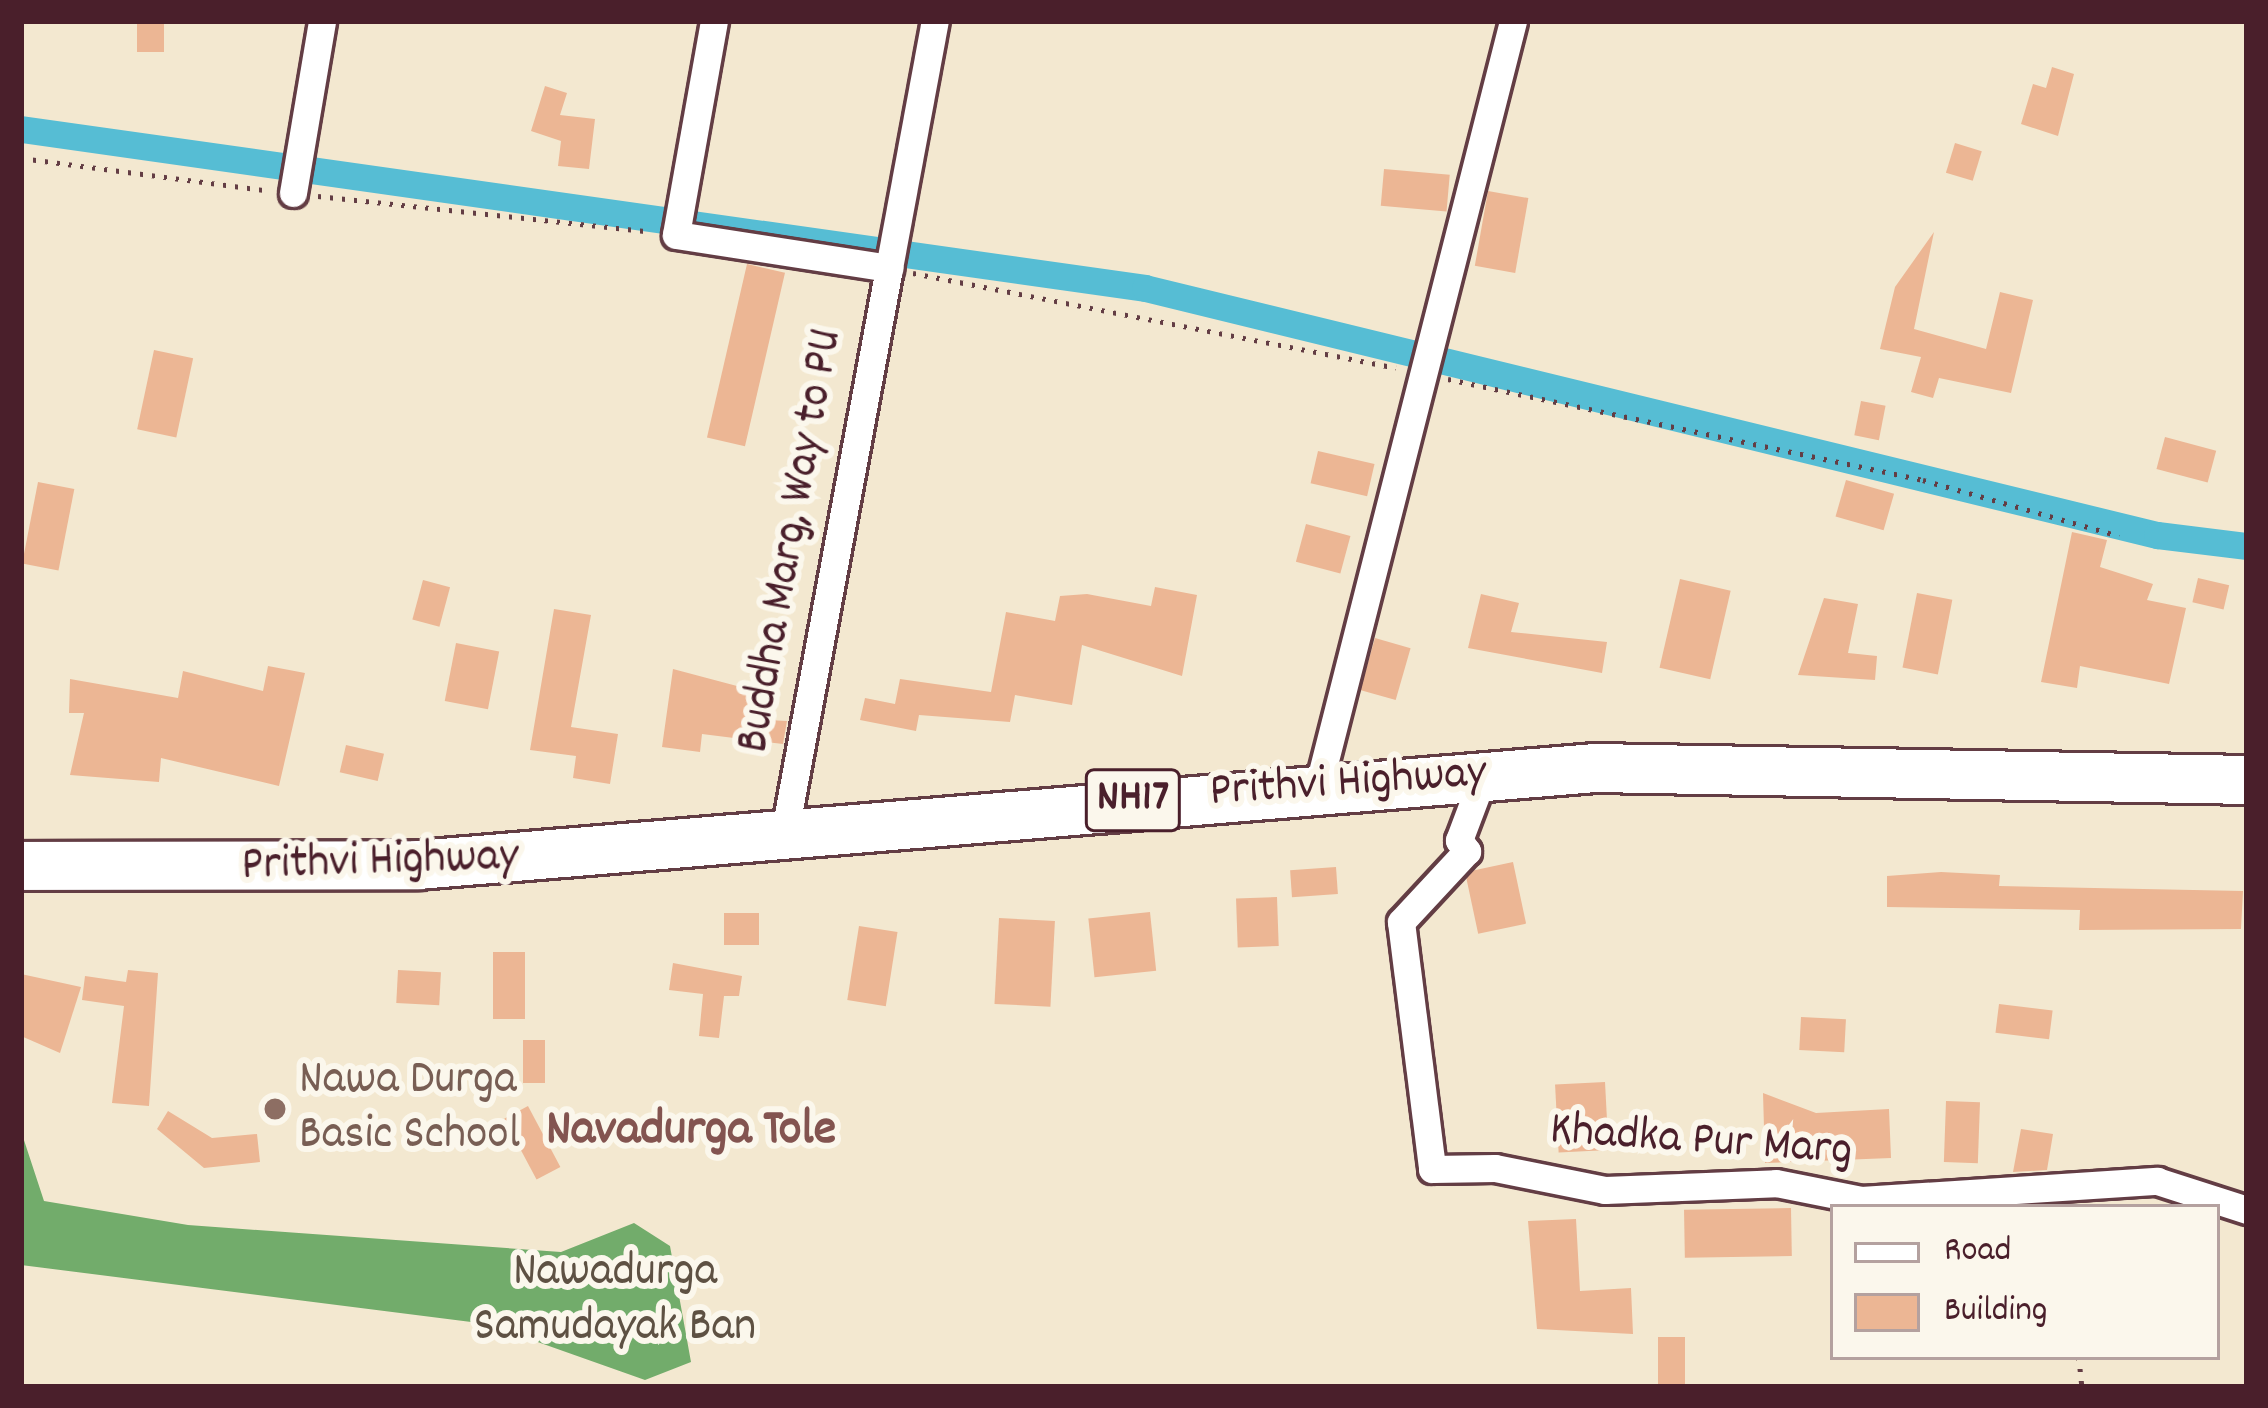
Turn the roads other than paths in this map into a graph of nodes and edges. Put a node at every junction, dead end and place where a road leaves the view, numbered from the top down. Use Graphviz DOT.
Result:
graph roads {
  1 [pos="322,21"];
  2 [pos="714,21"];
  3 [pos="934,21"];
  4 [pos="1513,21"];
  5 [pos="292,193"];
  6 [pos="889,268"];
  7 [pos="1484,774"];
  8 [pos="2247,780"];
  9 [pos="1319,784"];
  10 [pos="785,831"];
  11 [pos="21,866"];
  12 [pos="2247,1210"];
  1 -- 5 [label="street"];
  2 -- 6 [label="street, Buddha Marg, Way to PU"];
  3 -- 6 [label="street, Buddha Marg, Way to PU"];
  4 -- 9 [label="street"];
  6 -- 10 [label="street, Buddha Marg, Way to PU"];
  7 -- 8 [label="highway, Prithvi Highway / NH17"];
  7 -- 9 [label="highway, Prithvi Highway / NH17"];
  7 -- 12 [label="street, Khadka Pur Marg"];
  9 -- 10 [label="highway, Prithvi Highway / NH17"];
  10 -- 11 [label="highway, Prithvi Highway / NH17"];
}
